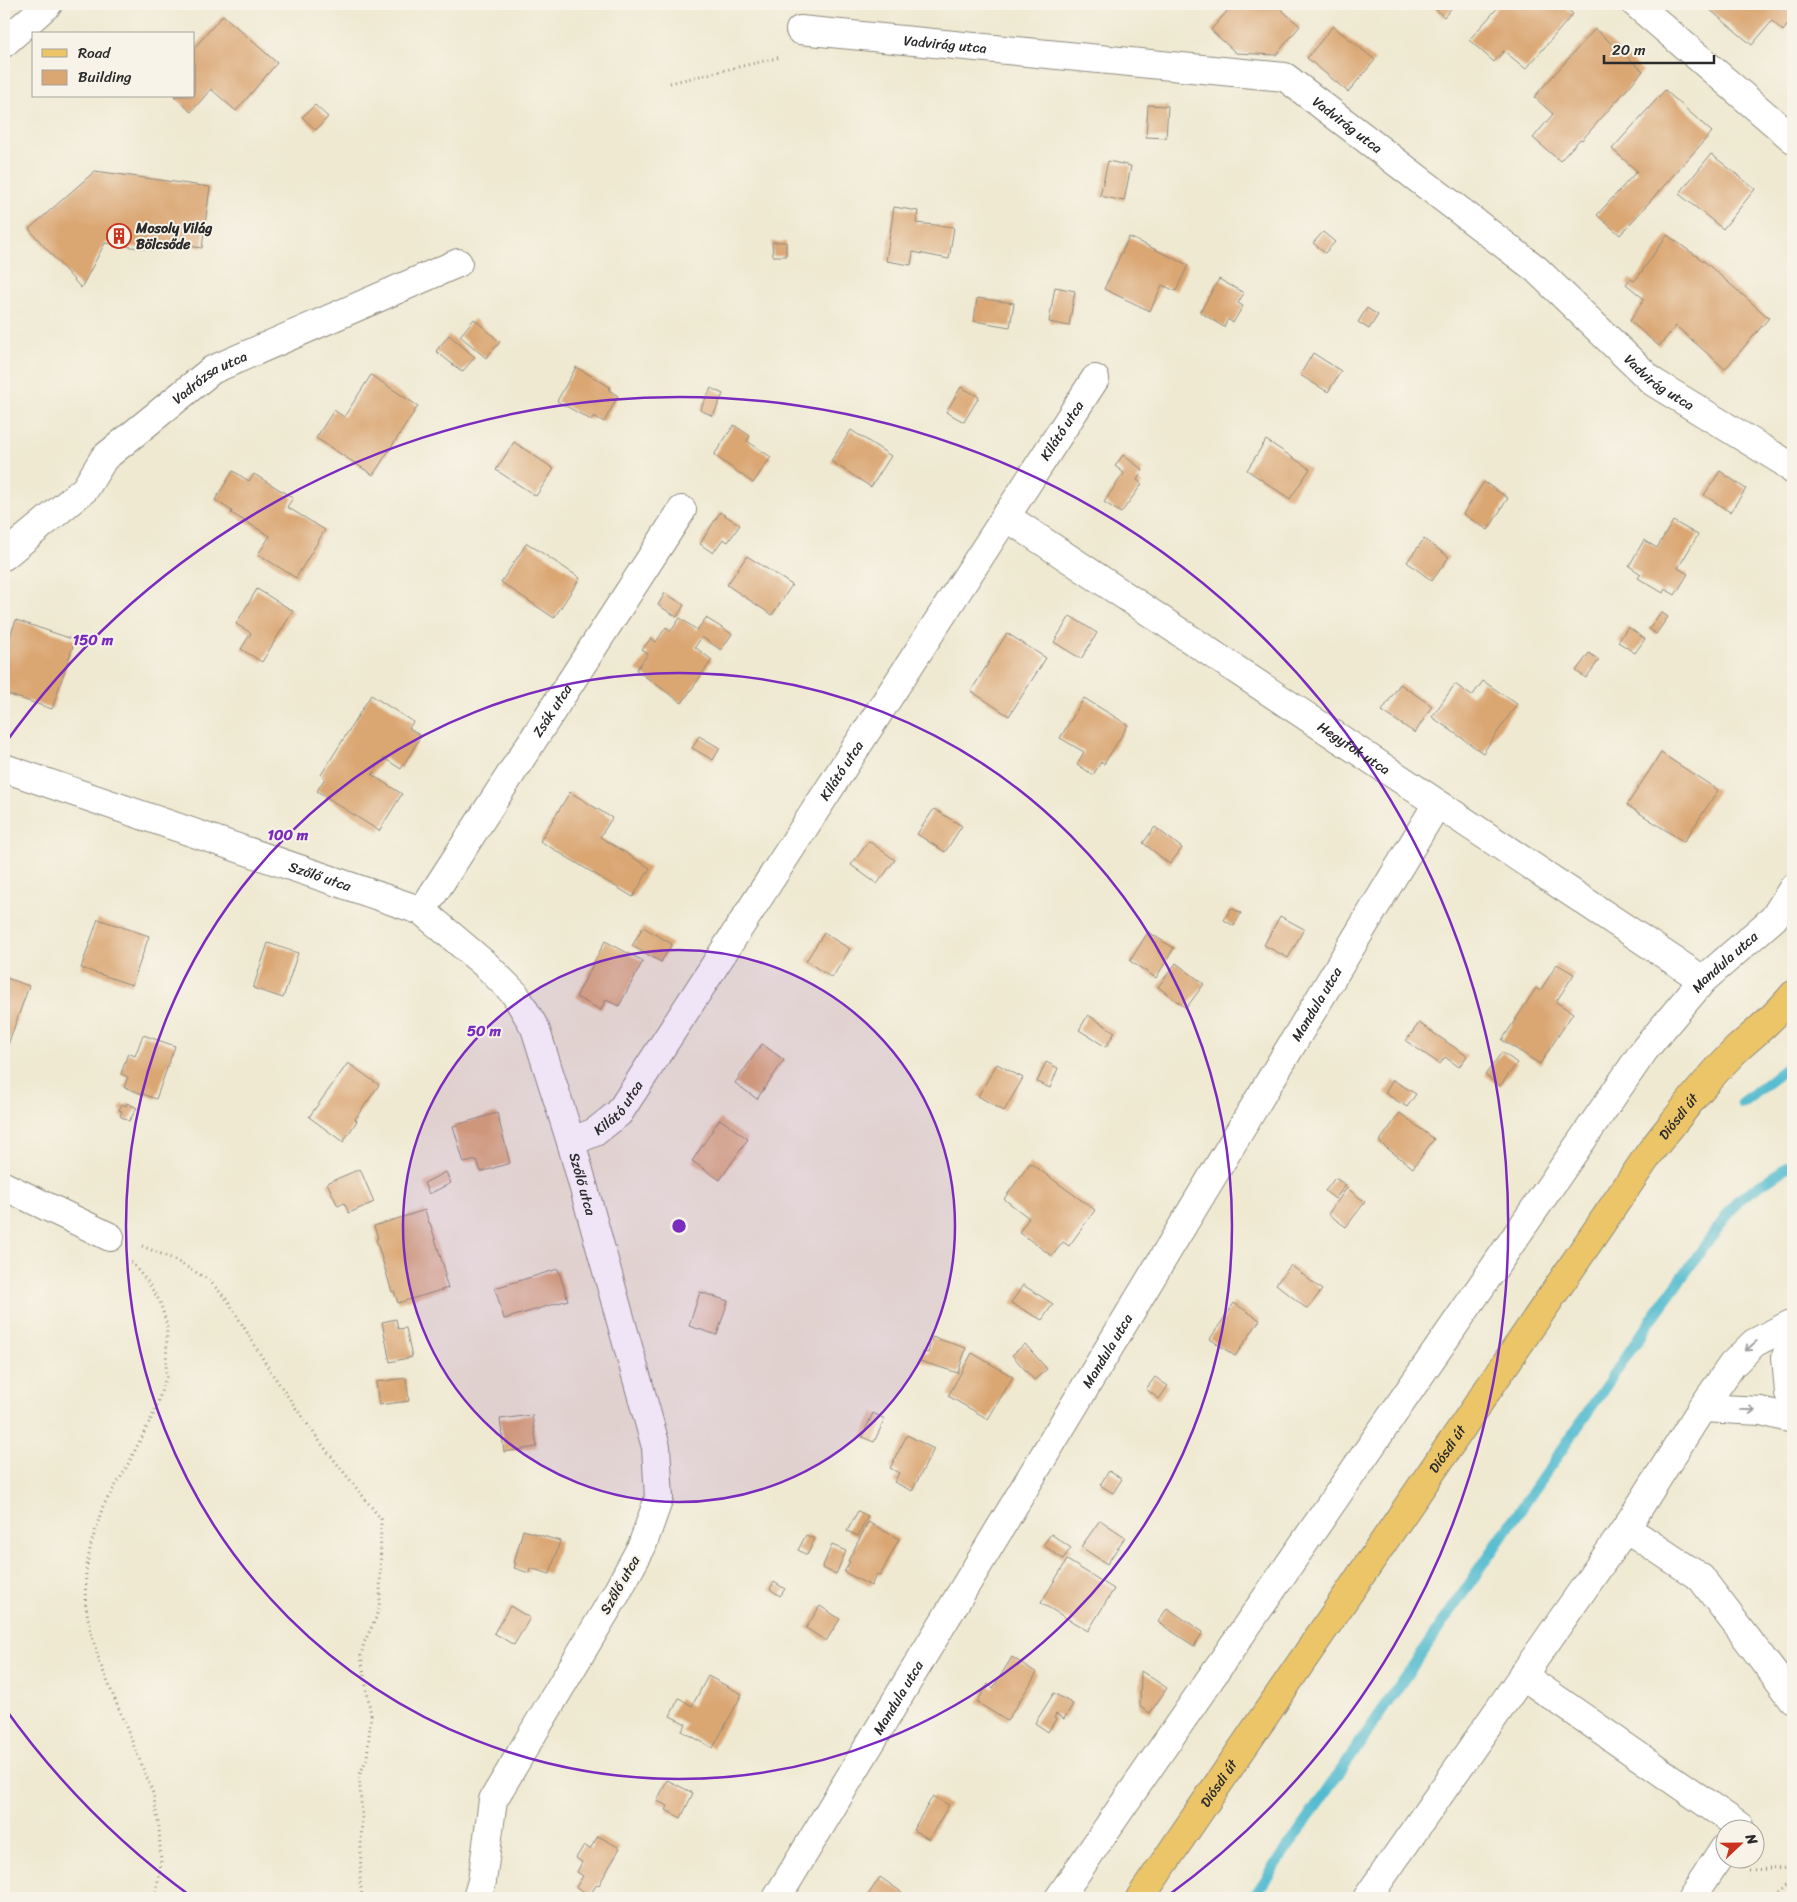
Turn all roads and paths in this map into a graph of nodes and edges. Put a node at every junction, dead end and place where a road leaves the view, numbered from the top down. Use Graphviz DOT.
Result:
graph roads {
  1 [pos="48,4"];
  2 [pos="1636,4"];
  3 [pos="800,30"];
  4 [pos="4,43"];
  5 [pos="670,83"];
  6 [pos="1793,139"];
  7 [pos="458,263"];
  8 [pos="1095,379"];
  9 [pos="1791,462"];
  10 [pos="682,510"];
  11 [pos="1005,516"];
  12 [pos="4,556"];
  13 [pos="4,768"];
  14 [pos="1437,804"];
  15 [pos="1793,888"];
  16 [pos="422,911"];
  17 [pos="1703,980"];
  18 [pos="1793,995"];
  19 [pos="1784,1012"];
  20 [pos="571,1142"];
  21 [pos="4,1186"];
  22 [pos="110,1237"];
  23 [pos="1793,1323"];
  24 [pos="1793,1343"];
  25 [pos="1793,1403"];
  26 [pos="1702,1408"];
  27 [pos="1793,1420"];
  28 [pos="1626,1528"];
  29 [pos="1522,1675"];
  30 [pos="1793,1699"];
  31 [pos="1730,1820"];
  32 [pos="1714,1864"];
  33 [pos="1793,1878"];
  34 [pos="155,1898"];
  35 [pos="362,1898"];
  36 [pos="477,1898"];
  37 [pos="777,1898"];
  38 [pos="1059,1898"];
  39 [pos="1140,1898"];
  40 [pos="1367,1898"];
  41 [pos="1692,1898"];
  42 [pos="1772,1898"];
  1 -- 4 [label="street"];
  2 -- 6 [label="street"];
  3 -- 5 [label="path"];
  3 -- 9 [label="street, Vadvirág utca"];
  7 -- 12 [label="street, Vadrózsa utca"];
  8 -- 11 [label="street, Kilátó utca"];
  10 -- 16 [label="street, Zsák utca"];
  11 -- 14 [label="street, Hegyfok utca"];
  11 -- 20 [label="street, Kilátó utca"];
  13 -- 16 [label="street, Szőlő utca"];
  14 -- 17 [label="street, Hegyfok utca"];
  14 -- 37 [label="street, Mandula utca"];
  15 -- 17 [label="street, Mandula utca"];
  16 -- 20 [label="street, Szőlő utca"];
  17 -- 38 [label="street, Mandula utca"];
  18 -- 19 [label="main road, Diósdi út"];
  19 -- 39 [label="main road, Diósdi út"];
  20 -- 36 [label="street, Szőlő utca"];
  21 -- 22 [label="street"];
  22 -- 34 [label="path"];
  22 -- 35 [label="path"];
  23 -- 26 [label="street, one-way"];
  24 -- 25 [label="street"];
  26 -- 27 [label="street, one-way"];
  26 -- 28 [label="street"];
  28 -- 29 [label="street"];
  28 -- 30 [label="street"];
  29 -- 31 [label="street"];
  29 -- 40 [label="street"];
  32 -- 41 [label="street"];
  33 -- 42 [label="path"];
}
